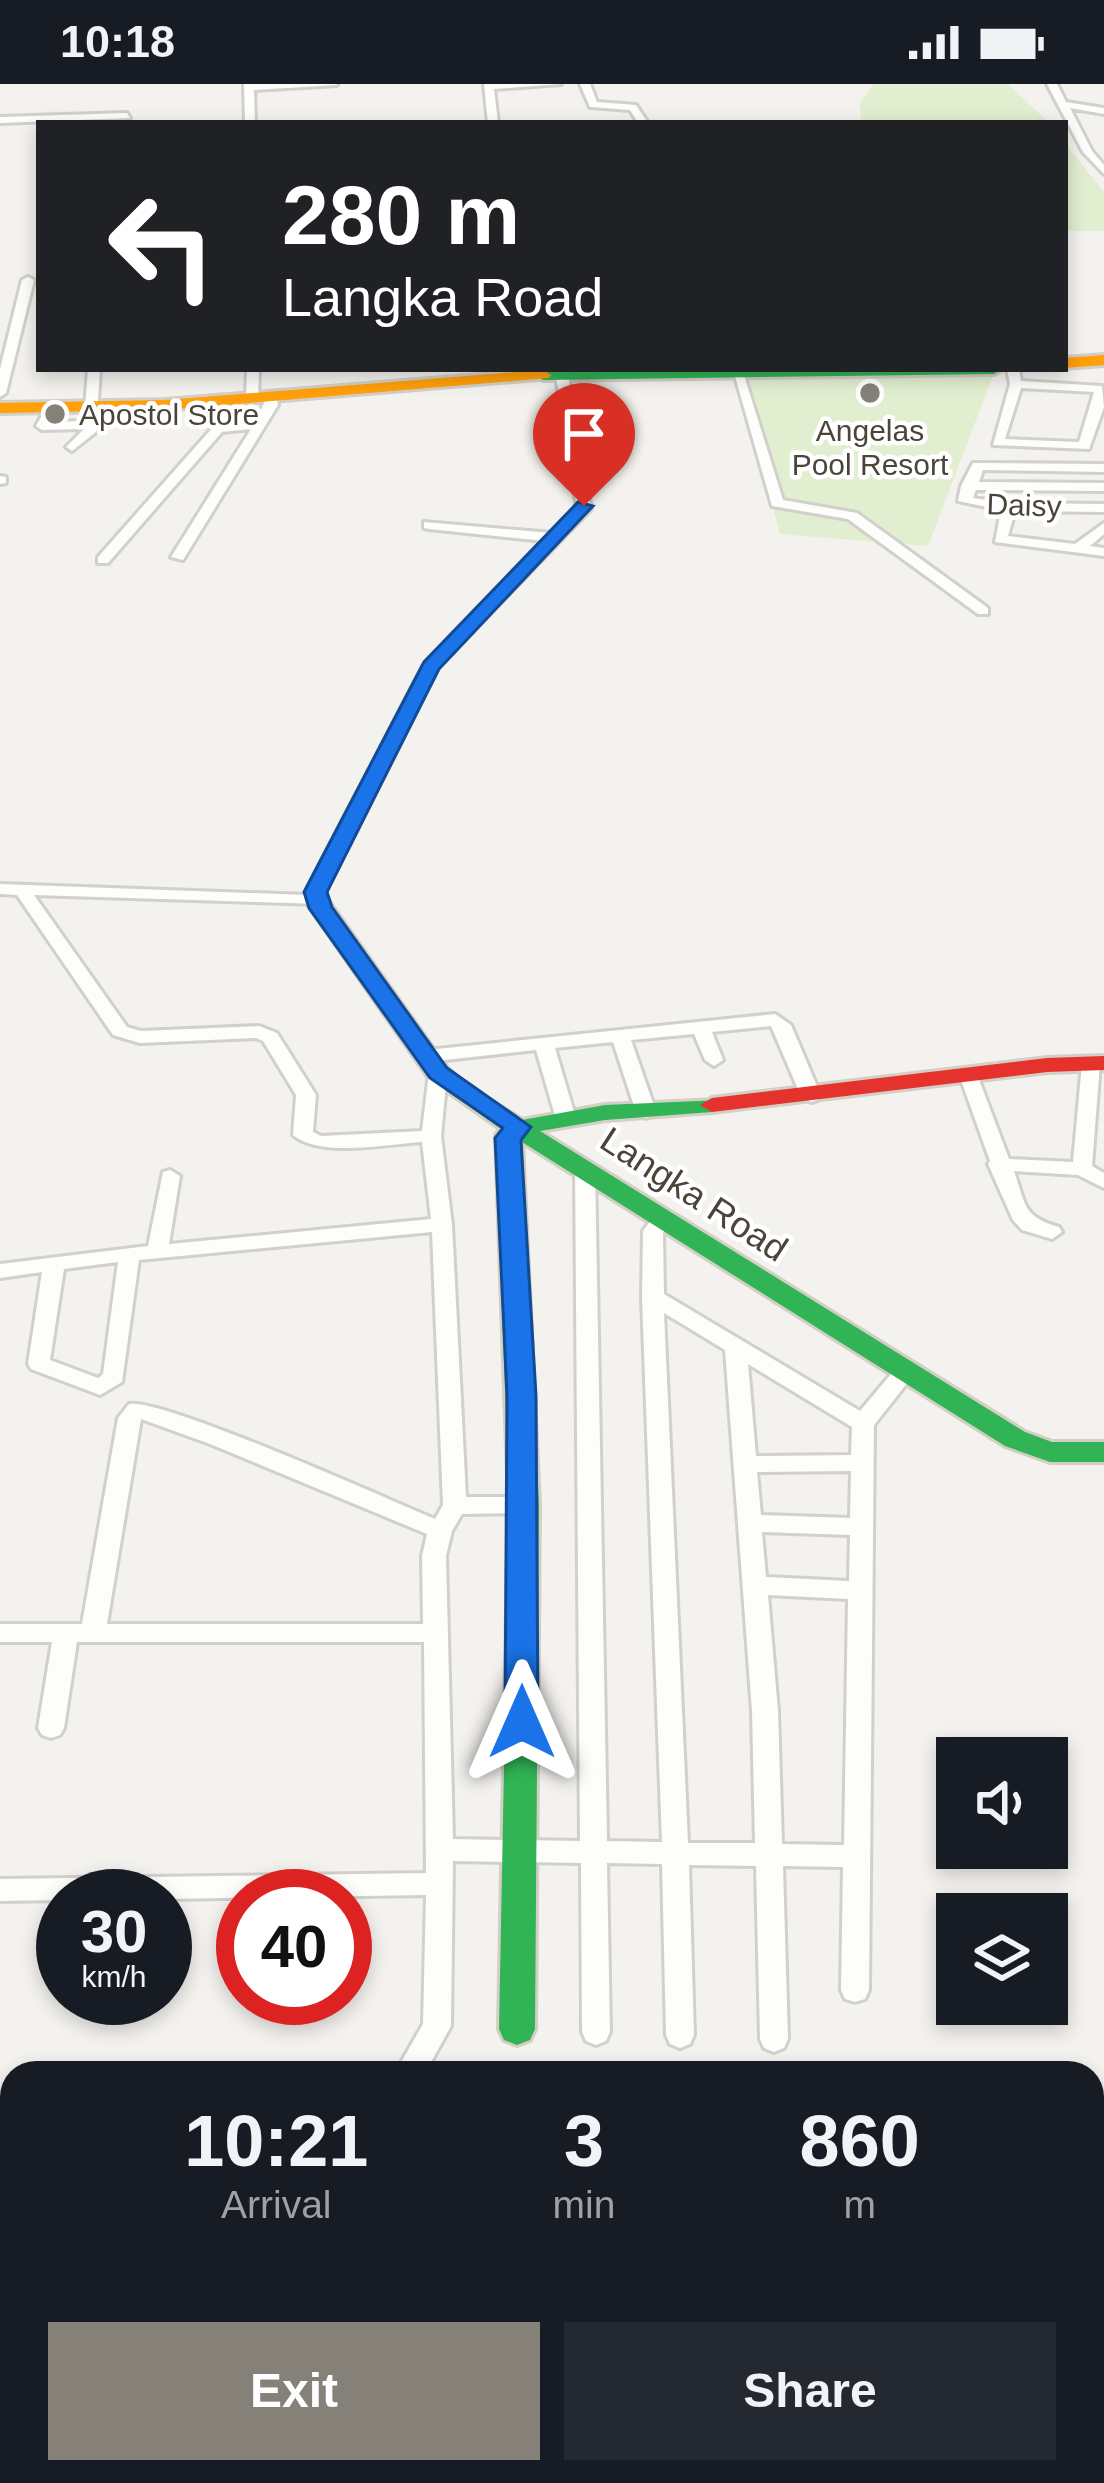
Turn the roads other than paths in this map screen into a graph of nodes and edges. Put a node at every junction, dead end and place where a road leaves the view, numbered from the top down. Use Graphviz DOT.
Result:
graph roads {
  1 [pos="556,84"];
  2 [pos="585,84"];
  3 [pos="1052,84"];
  4 [pos="250,85"];
  5 [pos="332,85"];
  6 [pos="489,85"];
  7 [pos="1062,104"];
  8 [pos="1104,111"];
  9 [pos="127,116"];
  10 [pos="0,120"];
  11 [pos="250,120"];
  12 [pos="493,120"];
  13 [pos="642,120"];
  14 [pos="1104,171"];
  15 [pos="28,280"];
  16 [pos="1104,360"];
  17 [pos="1068,363"];
  18 [pos="94,372"];
  19 [pos="254,372"];
  20 [pos="554,372"];
  21 [pos="562,372"];
  22 [pos="737,372"];
  23 [pos="1008,374"];
  24 [pos="0,393"];
  25 [pos="261,407"];
  26 [pos="0,408"];
  27 [pos="92,417"];
  28 [pos="72,447"];
  29 [pos="1104,468"];
  30 [pos="968,486"];
  31 [pos="1104,487"];
  32 [pos="1009,507"];
  33 [pos="1104,508"];
  34 [pos="429,525"];
  35 [pos="1104,527"];
  36 [pos="557,538"];
  37 [pos="1078,549"];
  38 [pos="1104,552"];
  39 [pos="178,557"];
  40 [pos="103,560"];
  41 [pos="983,611"];
  42 [pos="0,889"];
  43 [pos="22,890"];
  44 [pos="316,900"];
  45 [pos="702,1030"];
  46 [pos="621,1037"];
  47 [pos="544,1044"];
  48 [pos="714,1060"];
  49 [pos="1097,1063"];
  50 [pos="433,1064"];
  51 [pos="969,1077"];
  52 [pos="811,1096"];
  53 [pos="646,1112"];
  54 [pos="566,1119"];
  55 [pos="519,1127"];
  56 [pos="431,1136"];
  57 [pos="998,1164"];
  58 [pos="585,1166"];
  59 [pos="1082,1169"];
  60 [pos="170,1176"];
  61 [pos="1104,1182"];
  62 [pos="667,1217"];
  63 [pos="442,1225"];
  64 [pos="1052,1232"];
  65 [pos="158,1251"];
  66 [pos="129,1254"];
  67 [pos="54,1264"];
  68 [pos="0,1271"];
  69 [pos="653,1297"];
  70 [pos="736,1348"];
  71 [pos="904,1372"];
  72 [pos="863,1423"];
  73 [pos="1104,1452"];
  74 [pos="860,1463"];
  75 [pos="743,1464"];
  76 [pos="524,1505"];
  77 [pos="454,1506"];
  78 [pos="749,1523"];
  79 [pos="860,1527"];
  80 [pos="440,1530"];
  81 [pos="754,1585"];
  82 [pos="860,1591"];
  83 [pos="80,1632"];
  84 [pos="0,1633"];
  85 [pos="435,1633"];
  86 [pos="51,1728"];
  87 [pos="440,1850"];
  88 [pos="520,1852"];
  89 [pos="594,1854"];
  90 [pos="676,1854"];
  91 [pos="767,1854"];
  92 [pos="858,1856"];
  93 [pos="440,1884"];
  94 [pos="1,1893"];
  95 [pos="856,1990"];
  96 [pos="517,2029"];
  97 [pos="596,2032"];
  98 [pos="680,2035"];
  99 [pos="774,2038"];
  100 [pos="416,2061"];
  1 -- 6 [label="street"];
  2 -- 13 [label="street"];
  3 -- 7 [label="street"];
  4 -- 5 [label="street"];
  4 -- 11 [label="street"];
  6 -- 12 [label="street"];
  7 -- 8 [label="street"];
  7 -- 14 [label="street"];
  9 -- 10 [label="street"];
  15 -- 24 [label="street"];
  16 -- 17 [label="street"];
  18 -- 27 [label="street"];
  19 -- 25 [label="street"];
  20 -- 25 [label="street"];
  21 -- 36 [label="street"];
  22 -- 23 [label="street"];
  22 -- 41 [label="street"];
  23 -- 23 [label="street"];
  25 -- 27 [label="street"];
  25 -- 39 [label="street"];
  25 -- 40 [label="street"];
  26 -- 27 [label="street"];
  27 -- 28 [label="street"];
  29 -- 30 [label="street, Daisy"];
  30 -- 31 [label="street"];
  30 -- 32 [label="street, Daisy"];
  32 -- 33 [label="street, Daisy"];
  32 -- 37 [label="street"];
  34 -- 36 [label="street"];
  35 -- 37 [label="street"];
  36 -- 44 [label="street"];
  37 -- 38 [label="street"];
  42 -- 43 [label="street"];
  43 -- 44 [label="street"];
  43 -- 56 [label="street"];
  44 -- 50 [label="street, Langka Road"];
  45 -- 46 [label="street"];
  45 -- 48 [label="street"];
  45 -- 52 [label="street"];
  46 -- 47 [label="street"];
  46 -- 53 [label="street"];
  47 -- 50 [label="street"];
  47 -- 54 [label="street"];
  49 -- 51 [label="street"];
  49 -- 59 [label="street"];
  50 -- 55 [label="street, Langka Road"];
  50 -- 56 [label="street"];
  51 -- 52 [label="street"];
  51 -- 57 [label="street"];
  52 -- 53 [label="street"];
  53 -- 54 [label="street"];
  54 -- 55 [label="street"];
  55 -- 58 [label="street, Langka Road"];
  55 -- 76 [label="street"];
  56 -- 63 [label="street"];
  57 -- 59 [label="street"];
  57 -- 64 [label="street"];
  58 -- 62 [label="street, Langka Road"];
  58 -- 89 [label="street"];
  59 -- 61 [label="street"];
  60 -- 65 [label="street"];
  62 -- 69 [label="street"];
  62 -- 71 [label="street, Langka Road"];
  63 -- 65 [label="street"];
  63 -- 77 [label="street"];
  65 -- 66 [label="street"];
  66 -- 67 [label="street"];
  66 -- 67 [label="street"];
  67 -- 68 [label="street"];
  69 -- 70 [label="street"];
  69 -- 90 [label="street"];
  70 -- 72 [label="street"];
  70 -- 75 [label="street"];
  71 -- 72 [label="street"];
  71 -- 73 [label="street, Langka Road"];
  72 -- 74 [label="street"];
  74 -- 75 [label="street"];
  74 -- 79 [label="street"];
  75 -- 78 [label="street"];
  76 -- 77 [label="street"];
  76 -- 88 [label="street"];
  77 -- 80 [label="street"];
  78 -- 79 [label="street"];
  78 -- 81 [label="street"];
  79 -- 82 [label="street"];
  80 -- 83 [label="street"];
  80 -- 85 [label="street"];
  81 -- 82 [label="street"];
  81 -- 91 [label="street"];
  82 -- 92 [label="street"];
  83 -- 84 [label="street"];
  83 -- 85 [label="street"];
  83 -- 86 [label="street"];
  85 -- 87 [label="street"];
  87 -- 88 [label="street"];
  87 -- 93 [label="street"];
  88 -- 89 [label="street"];
  88 -- 96 [label="street"];
  89 -- 90 [label="street"];
  89 -- 97 [label="street"];
  90 -- 91 [label="street"];
  90 -- 98 [label="street"];
  91 -- 92 [label="street"];
  91 -- 99 [label="street"];
  92 -- 95 [label="street"];
  93 -- 94 [label="street"];
  93 -- 100 [label="street"];
}
